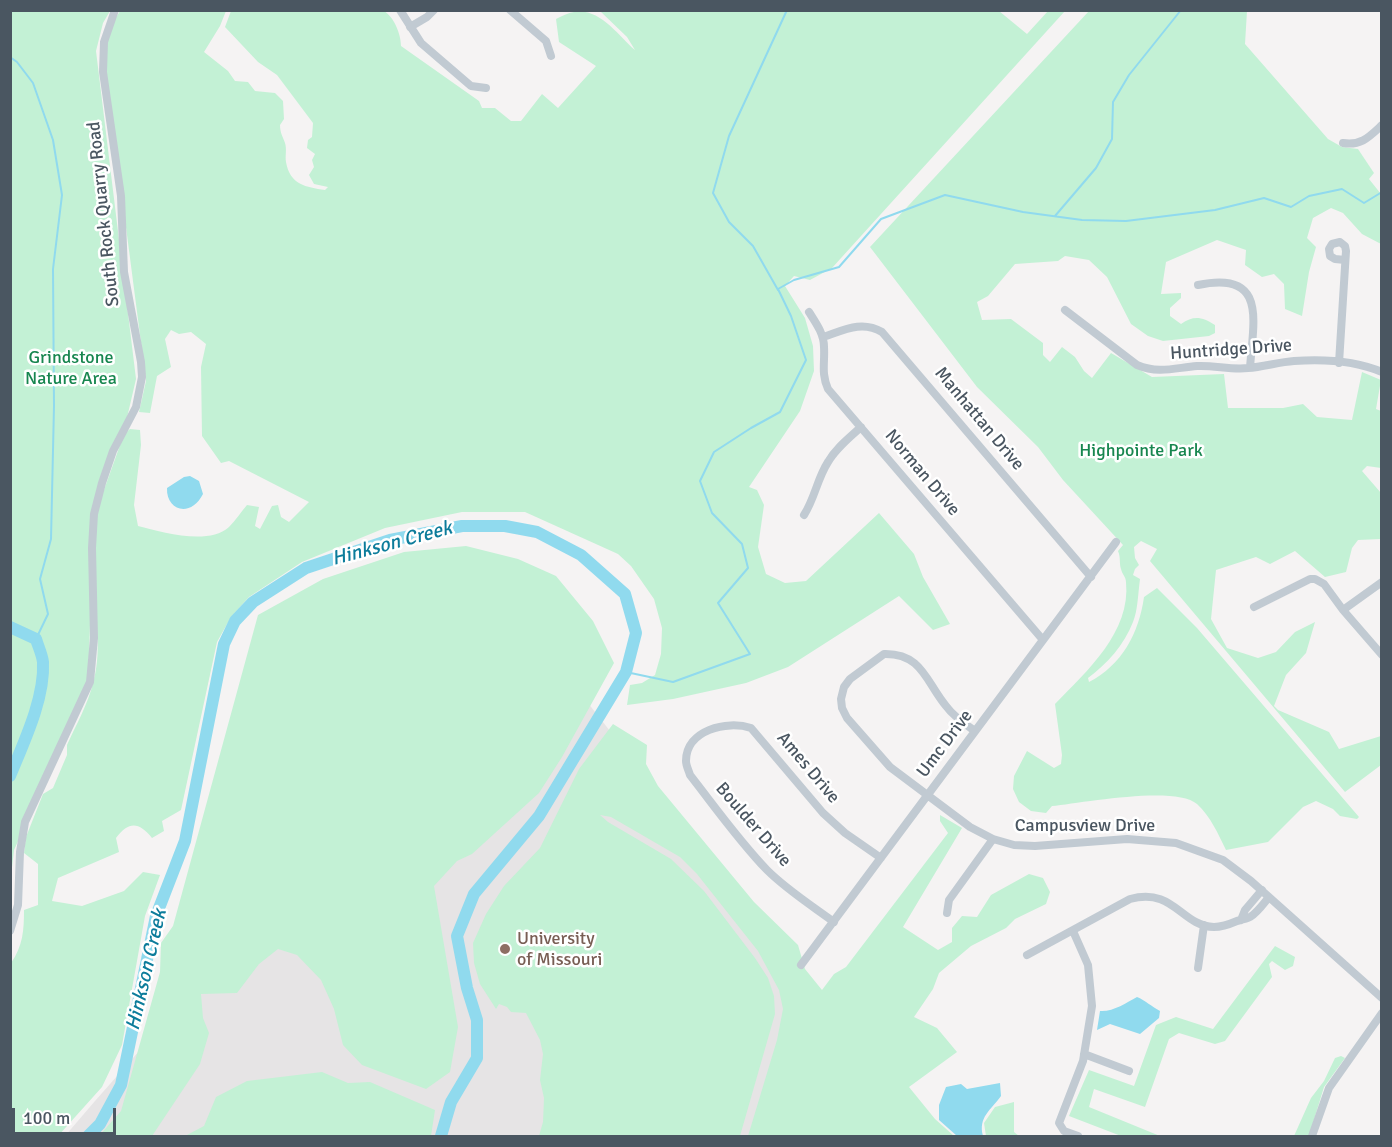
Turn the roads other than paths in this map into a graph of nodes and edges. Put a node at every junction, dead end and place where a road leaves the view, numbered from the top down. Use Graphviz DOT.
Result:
graph roads {
  1 [pos="115,10"];
  2 [pos="400,10"];
  3 [pos="434,10"];
  4 [pos="510,10"];
  5 [pos="410,27"];
  6 [pos="551,56"];
  7 [pos="486,88"];
  8 [pos="1382,125"];
  9 [pos="1343,142"];
  10 [pos="1345,260"];
  11 [pos="1198,285"];
  12 [pos="1065,310"];
  13 [pos="809,312"];
  14 [pos="823,337"];
  15 [pos="1339,363"];
  16 [pos="1250,368"];
  17 [pos="1382,372"];
  18 [pos="861,427"];
  19 [pos="804,515"];
  20 [pos="1116,542"];
  21 [pos="1091,577"];
  22 [pos="1382,582"];
  23 [pos="1254,607"];
  24 [pos="1343,610"];
  25 [pos="1043,640"];
  26 [pos="1382,655"];
  27 [pos="975,731"];
  28 [pos="703,733"];
  29 [pos="927,795"];
  30 [pos="993,839"];
  31 [pos="881,858"];
  32 [pos="1262,890"];
  33 [pos="1269,897"];
  34 [pos="947,913"];
  35 [pos="1241,920"];
  36 [pos="834,922"];
  37 [pos="1204,925"];
  38 [pos="10,931"];
  39 [pos="1073,931"];
  40 [pos="1027,955"];
  41 [pos="801,966"];
  42 [pos="1198,968"];
  43 [pos="1382,998"];
  44 [pos="1382,1013"];
  45 [pos="1084,1054"];
  46 [pos="1129,1071"];
  47 [pos="1078,1137"];
  48 [pos="1312,1137"];
  1 -- 38 [label="street, South Rock Quarry Road"];
  2 -- 5 [label="street"];
  3 -- 5 [label="street"];
  4 -- 6 [label="street"];
  5 -- 7 [label="street"];
  8 -- 9 [label="street"];
  10 -- 15 [label="street"];
  11 -- 16 [label="street"];
  12 -- 16 [label="street, Huntridge Drive"];
  13 -- 14 [label="street, Norman Drive"];
  14 -- 18 [label="street, Norman Drive"];
  14 -- 21 [label="street, Manhattan Drive"];
  15 -- 16 [label="street, Huntridge Drive"];
  15 -- 17 [label="street, Huntridge Drive"];
  18 -- 19 [label="street"];
  18 -- 25 [label="street, Norman Drive"];
  20 -- 21 [label="street, Umc Drive"];
  21 -- 25 [label="street, Umc Drive"];
  22 -- 24 [label="street"];
  23 -- 24 [label="street"];
  24 -- 26 [label="street"];
  25 -- 27 [label="street, Umc Drive"];
  27 -- 29 [label="street, Umc Drive"];
  27 -- 29 [label="street, Campusview Drive"];
  28 -- 31 [label="street, Ames Drive"];
  28 -- 36 [label="street, Boulder Drive"];
  29 -- 30 [label="street, Campusview Drive"];
  29 -- 31 [label="street, Umc Drive"];
  30 -- 32 [label="street, Campusview Drive"];
  30 -- 34 [label="street"];
  31 -- 36 [label="street, Umc Drive"];
  32 -- 33 [label="street, Campusview Drive"];
  32 -- 35 [label="street"];
  33 -- 35 [label="street"];
  33 -- 43 [label="street, Campusview Drive"];
  35 -- 37 [label="street"];
  36 -- 41 [label="street, Umc Drive"];
  37 -- 39 [label="street"];
  37 -- 42 [label="street"];
  39 -- 40 [label="street"];
  39 -- 45 [label="street"];
  44 -- 48 [label="street"];
  45 -- 46 [label="street"];
  45 -- 47 [label="street"];
}
